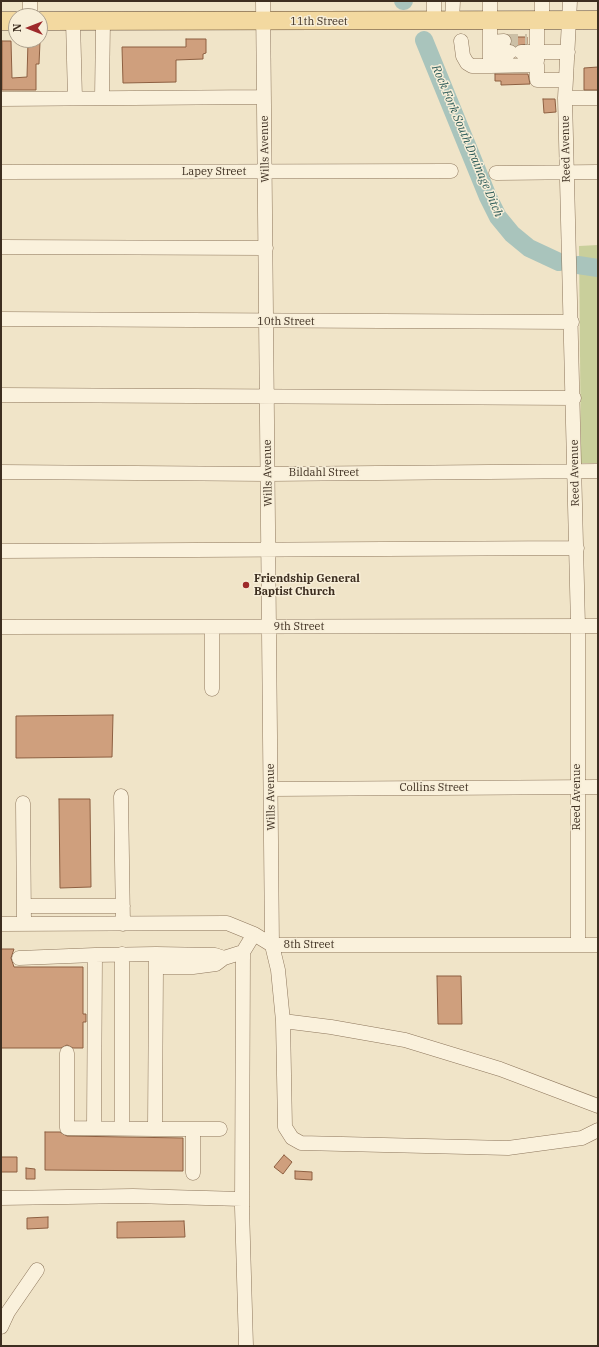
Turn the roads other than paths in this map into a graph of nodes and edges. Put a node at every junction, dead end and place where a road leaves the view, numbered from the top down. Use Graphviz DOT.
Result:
graph roads {
  1 [pos="263,1"];
  2 [pos="434,1"];
  3 [pos="453,1"];
  4 [pos="490,1"];
  5 [pos="542,1"];
  6 [pos="570,1"];
  7 [pos="490,20"];
  8 [pos="540,20"];
  9 [pos="570,20"];
  10 [pos="598,20"];
  11 [pos="48,21"];
  12 [pos="73,21"];
  13 [pos="103,21"];
  14 [pos="434,21"];
  15 [pos="452,21"];
  16 [pos="263,22"];
  17 [pos="461,41"];
  18 [pos="525,49"];
  19 [pos="568,52"];
  20 [pos="490,53"];
  21 [pos="566,80"];
  22 [pos="264,97"];
  23 [pos="1,98"];
  24 [pos="75,98"];
  25 [pos="102,98"];
  26 [pos="565,98"];
  27 [pos="598,98"];
  28 [pos="451,171"];
  29 [pos="1,172"];
  30 [pos="265,172"];
  31 [pos="496,172"];
  32 [pos="567,172"];
  33 [pos="598,172"];
  34 [pos="1,247"];
  35 [pos="266,248"];
  36 [pos="1,320"];
  37 [pos="266,322"];
  38 [pos="572,322"];
  39 [pos="1,395"];
  40 [pos="267,397"];
  41 [pos="574,398"];
  42 [pos="575,471"];
  43 [pos="598,471"];
  44 [pos="1,472"];
  45 [pos="268,474"];
  46 [pos="576,548"];
  47 [pos="268,550"];
  48 [pos="1,551"];
  49 [pos="578,626"];
  50 [pos="598,626"];
  51 [pos="1,627"];
  52 [pos="212,627"];
  53 [pos="269,627"];
  54 [pos="212,689"];
  55 [pos="577,787"];
  56 [pos="598,787"];
  57 [pos="271,789"];
  58 [pos="121,796"];
  59 [pos="23,803"];
  60 [pos="24,906"];
  61 [pos="123,906"];
  62 [pos="1,924"];
  63 [pos="24,924"];
  64 [pos="123,924"];
  65 [pos="254,934"];
  66 [pos="272,945"];
  67 [pos="578,946"];
  68 [pos="598,946"];
  69 [pos="243,952"];
  70 [pos="122,954"];
  71 [pos="95,955"];
  72 [pos="19,958"];
  73 [pos="156,961"];
  74 [pos="283,1022"];
  75 [pos="67,1053"];
  76 [pos="598,1106"];
  77 [pos="94,1128"];
  78 [pos="122,1128"];
  79 [pos="155,1129"];
  80 [pos="193,1129"];
  81 [pos="220,1129"];
  82 [pos="598,1130"];
  83 [pos="193,1173"];
  84 [pos="1,1198"];
  85 [pos="242,1199"];
  86 [pos="37,1270"];
  87 [pos="1,1327"];
  88 [pos="246,1346"];
  1 -- 16 [label="street, Wills Avenue"];
  2 -- 14 [label="street"];
  3 -- 15 [label="street"];
  4 -- 7 [label="street"];
  5 -- 8 [label="street"];
  6 -- 9 [label="street, Reed Avenue"];
  7 -- 8 [label="main road, 11th Street"];
  7 -- 15 [label="main road, 11th Street"];
  7 -- 20 [label="street"];
  8 -- 9 [label="main road, 11th Street"];
  8 -- 18 [label="street"];
  9 -- 10 [label="main road, 11th Street"];
  9 -- 19 [label="street, Reed Avenue"];
  11 -- 12 [label="main road, 11th Street"];
  12 -- 13 [label="main road, 11th Street"];
  12 -- 24 [label="street"];
  13 -- 16 [label="main road, 11th Street"];
  13 -- 25 [label="street"];
  14 -- 15 [label="main road, 11th Street"];
  14 -- 16 [label="main road, 11th Street"];
  16 -- 22 [label="street, Wills Avenue"];
  17 -- 20 [label="street"];
  18 -- 19 [label="street"];
  18 -- 20 [label="street"];
  18 -- 20 [label="street"];
  18 -- 21 [label="street"];
  19 -- 21 [label="street, Reed Avenue"];
  21 -- 26 [label="street, Reed Avenue"];
  22 -- 25 [label="street"];
  22 -- 30 [label="street, Wills Avenue"];
  23 -- 24 [label="street"];
  24 -- 25 [label="street"];
  26 -- 27 [label="street"];
  26 -- 32 [label="street, Reed Avenue"];
  28 -- 30 [label="street, Lapey Street"];
  29 -- 30 [label="street, Lapey Street"];
  30 -- 35 [label="street, Wills Avenue"];
  31 -- 32 [label="street"];
  32 -- 33 [label="street"];
  32 -- 38 [label="street, Reed Avenue"];
  34 -- 35 [label="street"];
  35 -- 37 [label="street, Wills Avenue"];
  36 -- 37 [label="street, 10th Street"];
  37 -- 38 [label="street, 10th Street"];
  37 -- 40 [label="street, Wills Avenue"];
  38 -- 41 [label="street, Reed Avenue"];
  39 -- 40 [label="street"];
  40 -- 41 [label="street"];
  40 -- 45 [label="street, Wills Avenue"];
  41 -- 42 [label="street, Reed Avenue"];
  42 -- 43 [label="street, Bildahl Street"];
  42 -- 45 [label="street, Bildahl Street"];
  42 -- 46 [label="street, Reed Avenue"];
  44 -- 45 [label="street, Bildahl Street"];
  45 -- 47 [label="street, Wills Avenue"];
  46 -- 47 [label="street"];
  46 -- 49 [label="street, Reed Avenue"];
  47 -- 48 [label="street"];
  47 -- 53 [label="street, Wills Avenue"];
  49 -- 50 [label="street, 9th Street"];
  49 -- 53 [label="street, 9th Street"];
  49 -- 55 [label="street, Reed Avenue"];
  51 -- 52 [label="street, 9th Street"];
  52 -- 53 [label="street, 9th Street"];
  52 -- 54 [label="street"];
  53 -- 57 [label="street, Wills Avenue"];
  55 -- 56 [label="street, Collins Street"];
  55 -- 57 [label="street, Collins Street"];
  55 -- 67 [label="street, Reed Avenue"];
  57 -- 66 [label="street, Wills Avenue"];
  58 -- 61 [label="street"];
  59 -- 60 [label="street"];
  60 -- 61 [label="street"];
  60 -- 63 [label="street"];
  61 -- 64 [label="street"];
  62 -- 63 [label="street, 8th Street"];
  63 -- 64 [label="street, 8th Street"];
  64 -- 65 [label="street, 8th Street"];
  65 -- 66 [label="street, 8th Street"];
  65 -- 69 [label="street"];
  66 -- 67 [label="street, 8th Street"];
  66 -- 74 [label="street, Wills Avenue"];
  67 -- 68 [label="street, 8th Street"];
  69 -- 73 [label="street"];
  69 -- 85 [label="street"];
  70 -- 71 [label="street"];
  70 -- 73 [label="street"];
  70 -- 78 [label="street"];
  71 -- 72 [label="street"];
  71 -- 77 [label="street"];
  73 -- 79 [label="street"];
  74 -- 76 [label="street"];
  74 -- 82 [label="street, Wills Avenue"];
  75 -- 77 [label="street"];
  77 -- 78 [label="street"];
  78 -- 79 [label="street"];
  79 -- 80 [label="street"];
  80 -- 81 [label="street"];
  80 -- 83 [label="street"];
  84 -- 85 [label="street"];
  85 -- 88 [label="street"];
  86 -- 87 [label="street"];
}
